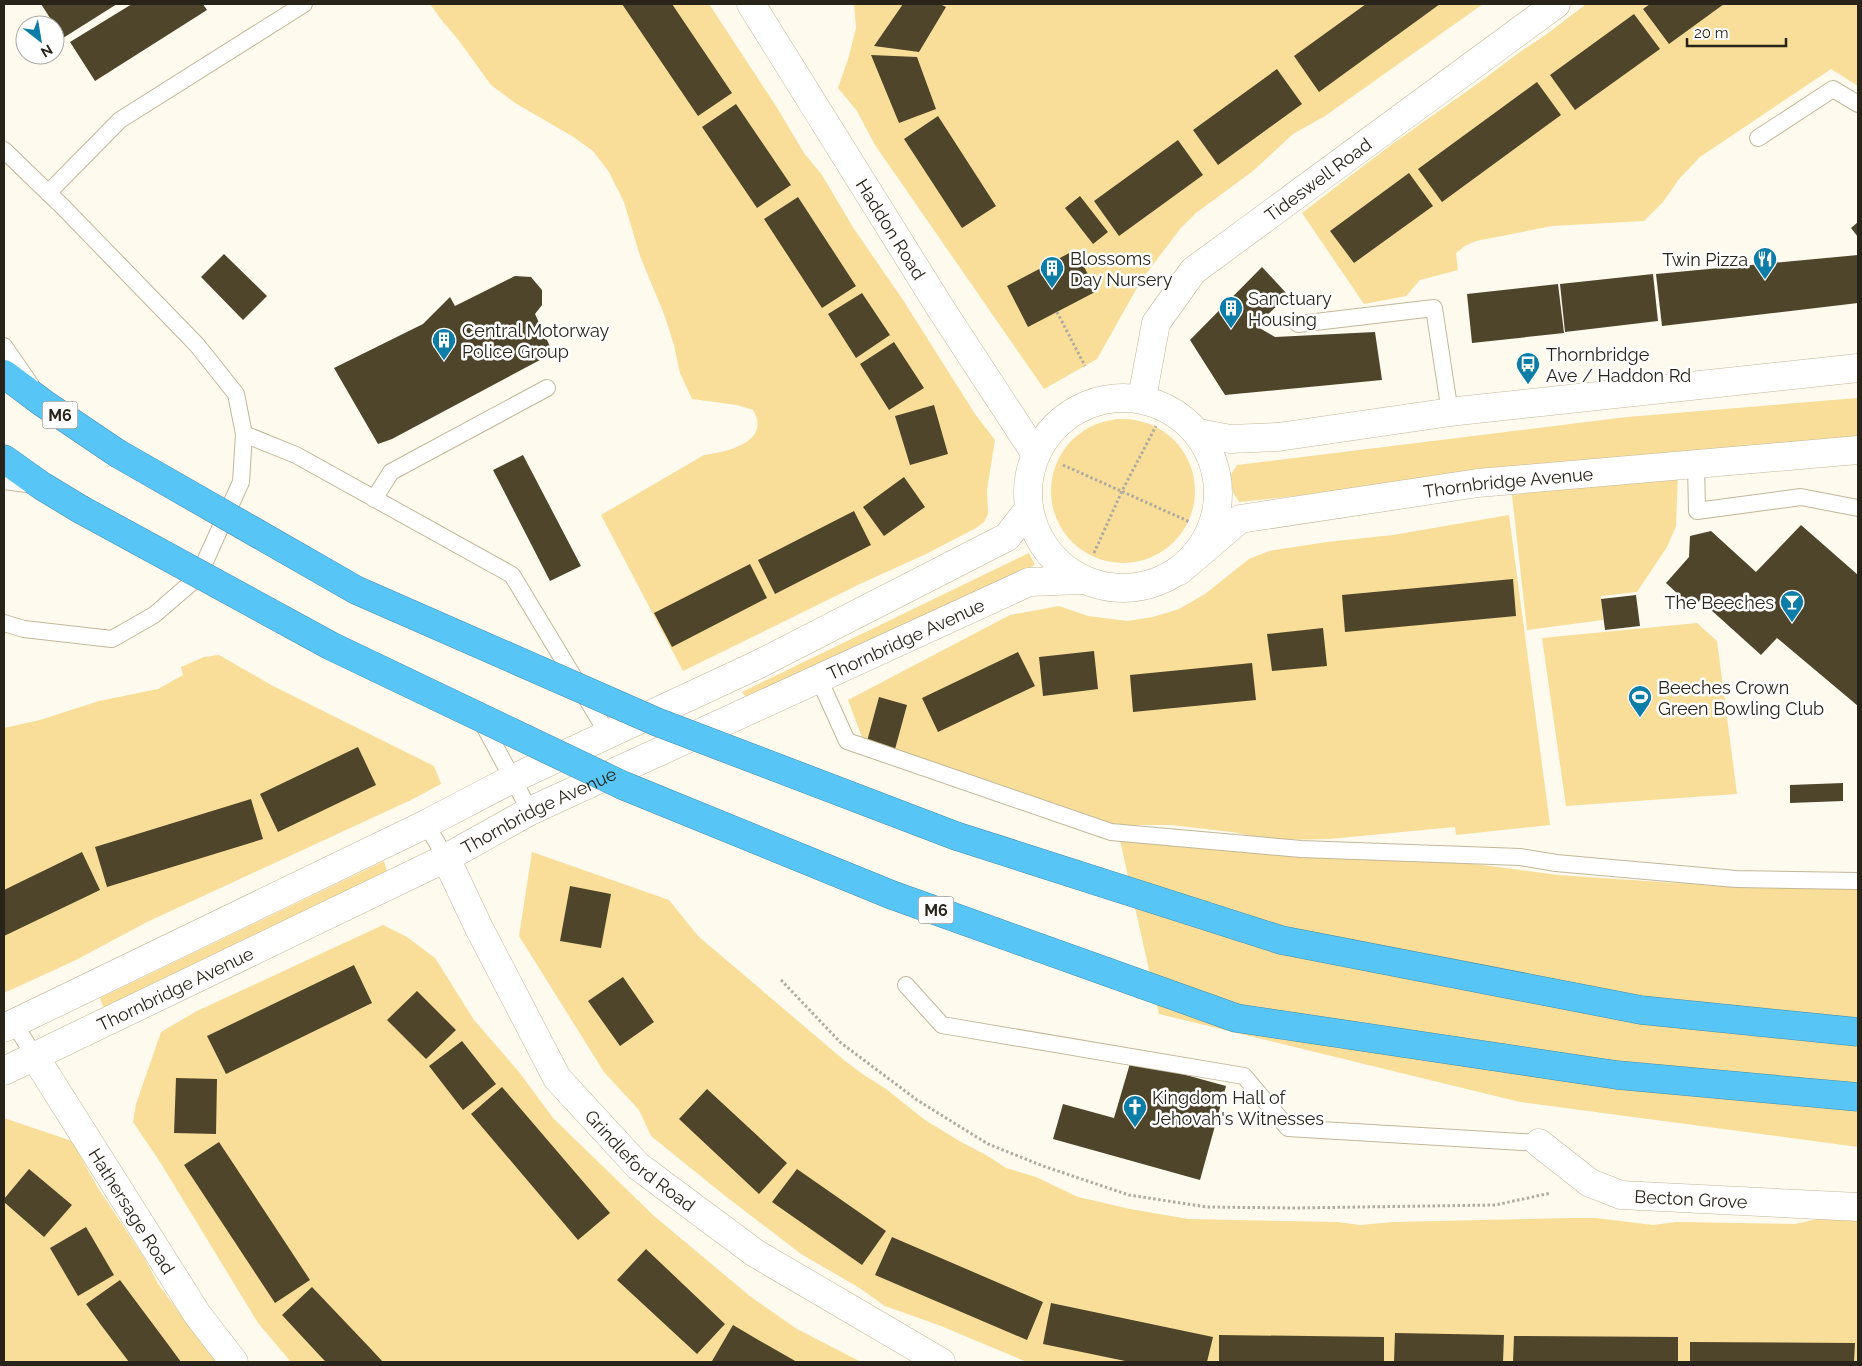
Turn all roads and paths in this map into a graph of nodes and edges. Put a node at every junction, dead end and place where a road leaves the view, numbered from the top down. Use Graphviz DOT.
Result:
graph roads {
  1 [pos="1556,4"];
  2 [pos="755,5"];
  3 [pos="297,6"];
  4 [pos="1858,104"];
  5 [pos="1758,138"];
  6 [pos="4,150"];
  7 [pos="48,194"];
  8 [pos="1057,312"];
  9 [pos="1298,324"];
  10 [pos="4,346"];
  11 [pos="1085,366"];
  12 [pos="1858,368"];
  13 [pos="4,374"];
  14 [pos="547,388"];
  15 [pos="43,403"];
  16 [pos="1154,403"];
  17 [pos="1450,413"];
  18 [pos="1199,433"];
  19 [pos="244,434"];
  20 [pos="1858,450"];
  21 [pos="1035,453"];
  22 [pos="4,459"];
  23 [pos="1696,464"];
  24 [pos="4,482"];
  25 [pos="42,486"];
  26 [pos="1122,491"];
  27 [pos="374,499"];
  28 [pos="1858,508"];
  29 [pos="1028,510"];
  30 [pos="1210,532"];
  31 [pos="1179,571"];
  32 [pos="198,577"];
  33 [pos="1082,580"];
  34 [pos="4,623"];
  35 [pos="819,679"];
  36 [pos="482,722"];
  37 [pos="608,734"];
  38 [pos="561,756"];
  39 [pos="512,779"];
  40 [pos="530,811"];
  41 [pos="426,824"];
  42 [pos="446,858"];
  43 [pos="1858,881"];
  44 [pos="781,980"];
  45 [pos="906,985"];
  46 [pos="9,1025"];
  47 [pos="1858,1032"];
  48 [pos="35,1057"];
  49 [pos="4,1072"];
  50 [pos="1858,1097"];
  51 [pos="1539,1143"];
  52 [pos="1590,1183"];
  53 [pos="1858,1208"];
  54 [pos="234,1362"];
  55 [pos="940,1362"];
  1 -- 16 [label="street, Tideswell Road"];
  2 -- 21 [label="street, Haddon Road"];
  3 -- 7 [label="lane"];
  4 -- 5 [label="lane"];
  6 -- 7 [label="lane"];
  7 -- 19 [label="lane"];
  8 -- 11 [label="path"];
  9 -- 17 [label="lane"];
  10 -- 15 [label="lane"];
  12 -- 17 [label="street"];
  13 -- 15 [label="highway, M6"];
  14 -- 27 [label="lane"];
  15 -- 47 [label="highway, M6, bridge"];
  16 -- 18 [label="street"];
  16 -- 21 [label="street"];
  16 -- 26 [label="path"];
  17 -- 18 [label="street"];
  18 -- 30 [label="street"];
  19 -- 27 [label="lane"];
  19 -- 32 [label="lane"];
  20 -- 23 [label="street, Thornbridge Avenue"];
  21 -- 26 [label="path"];
  21 -- 29 [label="street"];
  22 -- 25 [label="highway, M6"];
  23 -- 28 [label="lane"];
  23 -- 31 [label="street, Thornbridge Avenue"];
  24 -- 25 [label="lane"];
  25 -- 50 [label="highway, M6, bridge"];
  26 -- 30 [label="path"];
  26 -- 33 [label="path"];
  27 -- 37 [label="lane"];
  29 -- 33 [label="street"];
  29 -- 37 [label="street"];
  30 -- 31 [label="street"];
  31 -- 33 [label="street"];
  32 -- 34 [label="lane"];
  32 -- 36 [label="lane"];
  33 -- 35 [label="street, Thornbridge Avenue"];
  35 -- 40 [label="street, Thornbridge Avenue"];
  35 -- 43 [label="lane"];
  36 -- 38 [label="lane"];
  36 -- 39 [label="lane"];
  37 -- 38 [label="street"];
  38 -- 39 [label="street"];
  39 -- 40 [label="lane"];
  39 -- 41 [label="street"];
  40 -- 42 [label="street, Thornbridge Avenue"];
  41 -- 42 [label="lane"];
  41 -- 46 [label="street"];
  42 -- 48 [label="street, Thornbridge Avenue"];
  42 -- 55 [label="street, Grindleford Road"];
  44 -- 52 [label="path"];
  45 -- 51 [label="lane"];
  46 -- 48 [label="lane"];
  48 -- 49 [label="street, Thornbridge Avenue"];
  48 -- 54 [label="street, Hathersage Road"];
  51 -- 52 [label="street, Becton Grove"];
  52 -- 53 [label="street, Becton Grove"];
}
